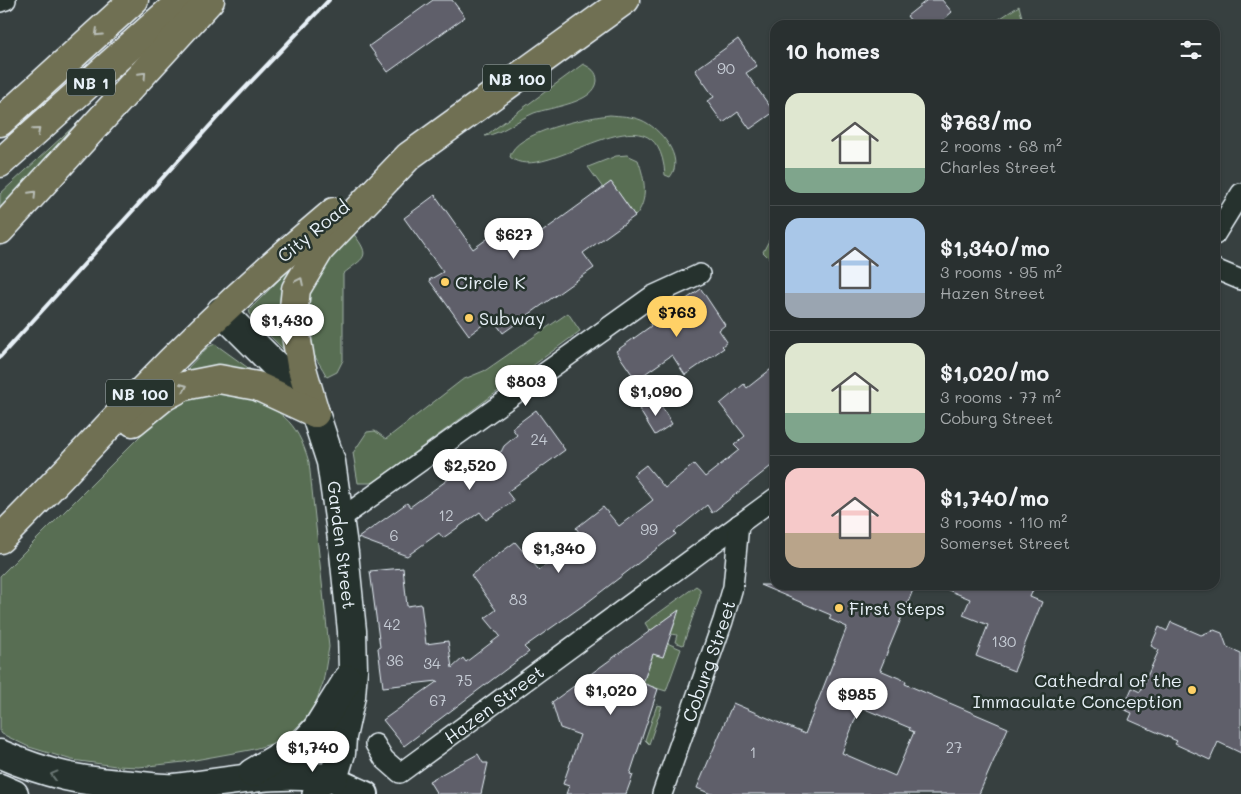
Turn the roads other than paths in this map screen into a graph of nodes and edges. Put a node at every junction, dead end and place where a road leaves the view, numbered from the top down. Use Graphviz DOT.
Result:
graph roads {
  1 [pos="6,0"];
  2 [pos="134,0"];
  3 [pos="182,0"];
  4 [pos="210,0"];
  5 [pos="625,0"];
  6 [pos="0,2"];
  7 [pos="0,122"];
  8 [pos="410,156"];
  9 [pos="0,163"];
  10 [pos="1241,193"];
  11 [pos="1220,227"];
  12 [pos="0,230"];
  13 [pos="1220,271"];
  14 [pos="700,274"];
  15 [pos="1241,280"];
  16 [pos="222,311"];
  17 [pos="315,413"];
  18 [pos="61,479"];
  19 [pos="770,502"];
  20 [pos="340,519"];
  21 [pos="739,524"];
  22 [pos="0,539"];
  23 [pos="353,670"];
  24 [pos="375,744"];
  25 [pos="0,754"];
  26 [pos="244,777"];
  27 [pos="0,788"];
  28 [pos="325,789"];
  29 [pos="165,791"];
  30 [pos="9,794"];
  31 [pos="14,794"];
  32 [pos="366,794"];
  33 [pos="662,794"];
  1 -- 6 [label="street"];
  2 -- 7 [label="main road, NB 1, one-way"];
  9 -- 3 [label="main road, NB 1, one-way"];
  12 -- 4 [label="main road, one-way"];
  5 -- 8 [label="main road, NB 100"];
  8 -- 16 [label="main road, City Road / NB 100"];
  17 -- 8 [label="main road, one-way"];
  10 -- 11 [label="street"];
  13 -- 15 [label="street"];
  14 -- 20 [label="street"];
  16 -- 17 [label="main road, Garden Street"];
  16 -- 18 [label="main road, NB 100"];
  18 -- 17 [label="main road, one-way"];
  17 -- 20 [label="main road, Garden Street"];
  18 -- 22 [label="main road, NB 100"];
  19 -- 21 [label="street"];
  20 -- 23 [label="main road, Garden Street"];
  21 -- 24 [label="street, Hazen Street"];
  21 -- 33 [label="street, Coburg Street"];
  23 -- 26 [label="main road"];
  23 -- 28 [label="main road, Garden Street"];
  29 -- 25 [label="main road, one-way"];
  26 -- 28 [label="main road"];
  26 -- 29 [label="main road"];
  27 -- 30 [label="main road"];
  27 -- 31 [label="main road"];
  28 -- 32 [label="street"];
}
